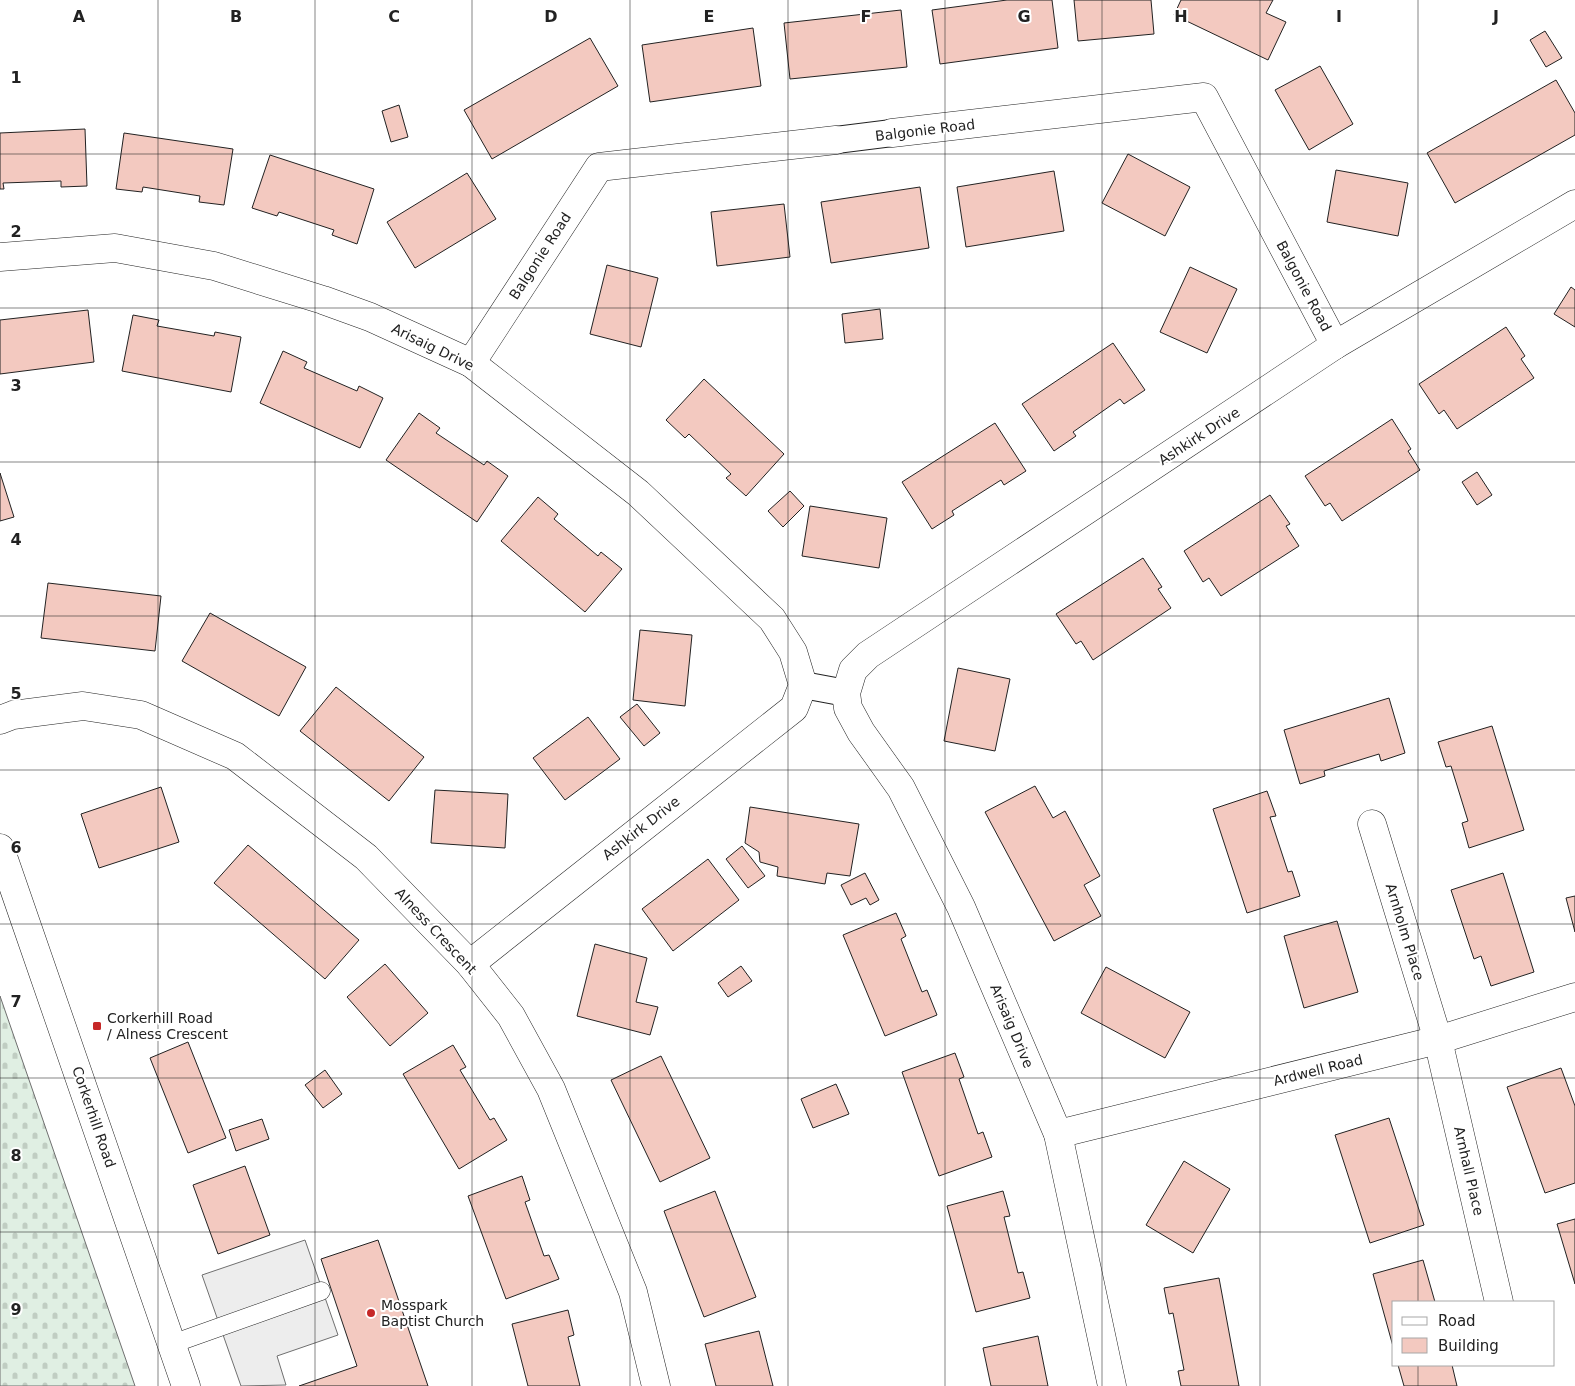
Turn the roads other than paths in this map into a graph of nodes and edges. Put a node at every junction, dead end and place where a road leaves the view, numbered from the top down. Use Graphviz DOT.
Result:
graph roads {
  1 [pos="892,134"];
  2 [pos="836,140"];
  3 [pos="1575,204"];
  4 [pos="0,257"];
  5 [pos="1336,345"];
  6 [pos="471,363"];
  7 [pos="803,685"];
  8 [pos="846,692"];
  9 [pos="0,720"];
  10 [pos="1372,824"];
  11 [pos="0,848"];
  12 [pos="470,964"];
  13 [pos="1575,997"];
  14 [pos="1438,1040"];
  15 [pos="1058,1134"];
  16 [pos="321,1291"];
  17 [pos="1499,1301"];
  18 [pos="172,1344"];
  19 [pos="186,1386"];
  20 [pos="656,1386"];
  21 [pos="1112,1386"];
  1 -- 2 [label="street, Balgonie Road"];
  1 -- 5 [label="street, Balgonie Road"];
  2 -- 6 [label="street, Balgonie Road"];
  3 -- 5 [label="street, Ashkirk Drive"];
  4 -- 6 [label="street, Arisaig Drive"];
  5 -- 8 [label="street, Ashkirk Drive"];
  6 -- 7 [label="street, Arisaig Drive"];
  7 -- 8 [label="street"];
  7 -- 12 [label="street, Ashkirk Drive"];
  8 -- 15 [label="street, Arisaig Drive"];
  9 -- 12 [label="street, Alness Crescent"];
  10 -- 14 [label="street, Arnholm Place"];
  11 -- 18 [label="street, Corkerhill Road"];
  12 -- 20 [label="street, Alness Crescent"];
  13 -- 14 [label="street, Ardwell Road"];
  14 -- 15 [label="street, Ardwell Road"];
  14 -- 17 [label="street, Arnhall Place"];
  15 -- 21 [label="street, Arisaig Drive"];
  16 -- 18 [label="lane"];
  18 -- 19 [label="street, Corkerhill Road"];
}
